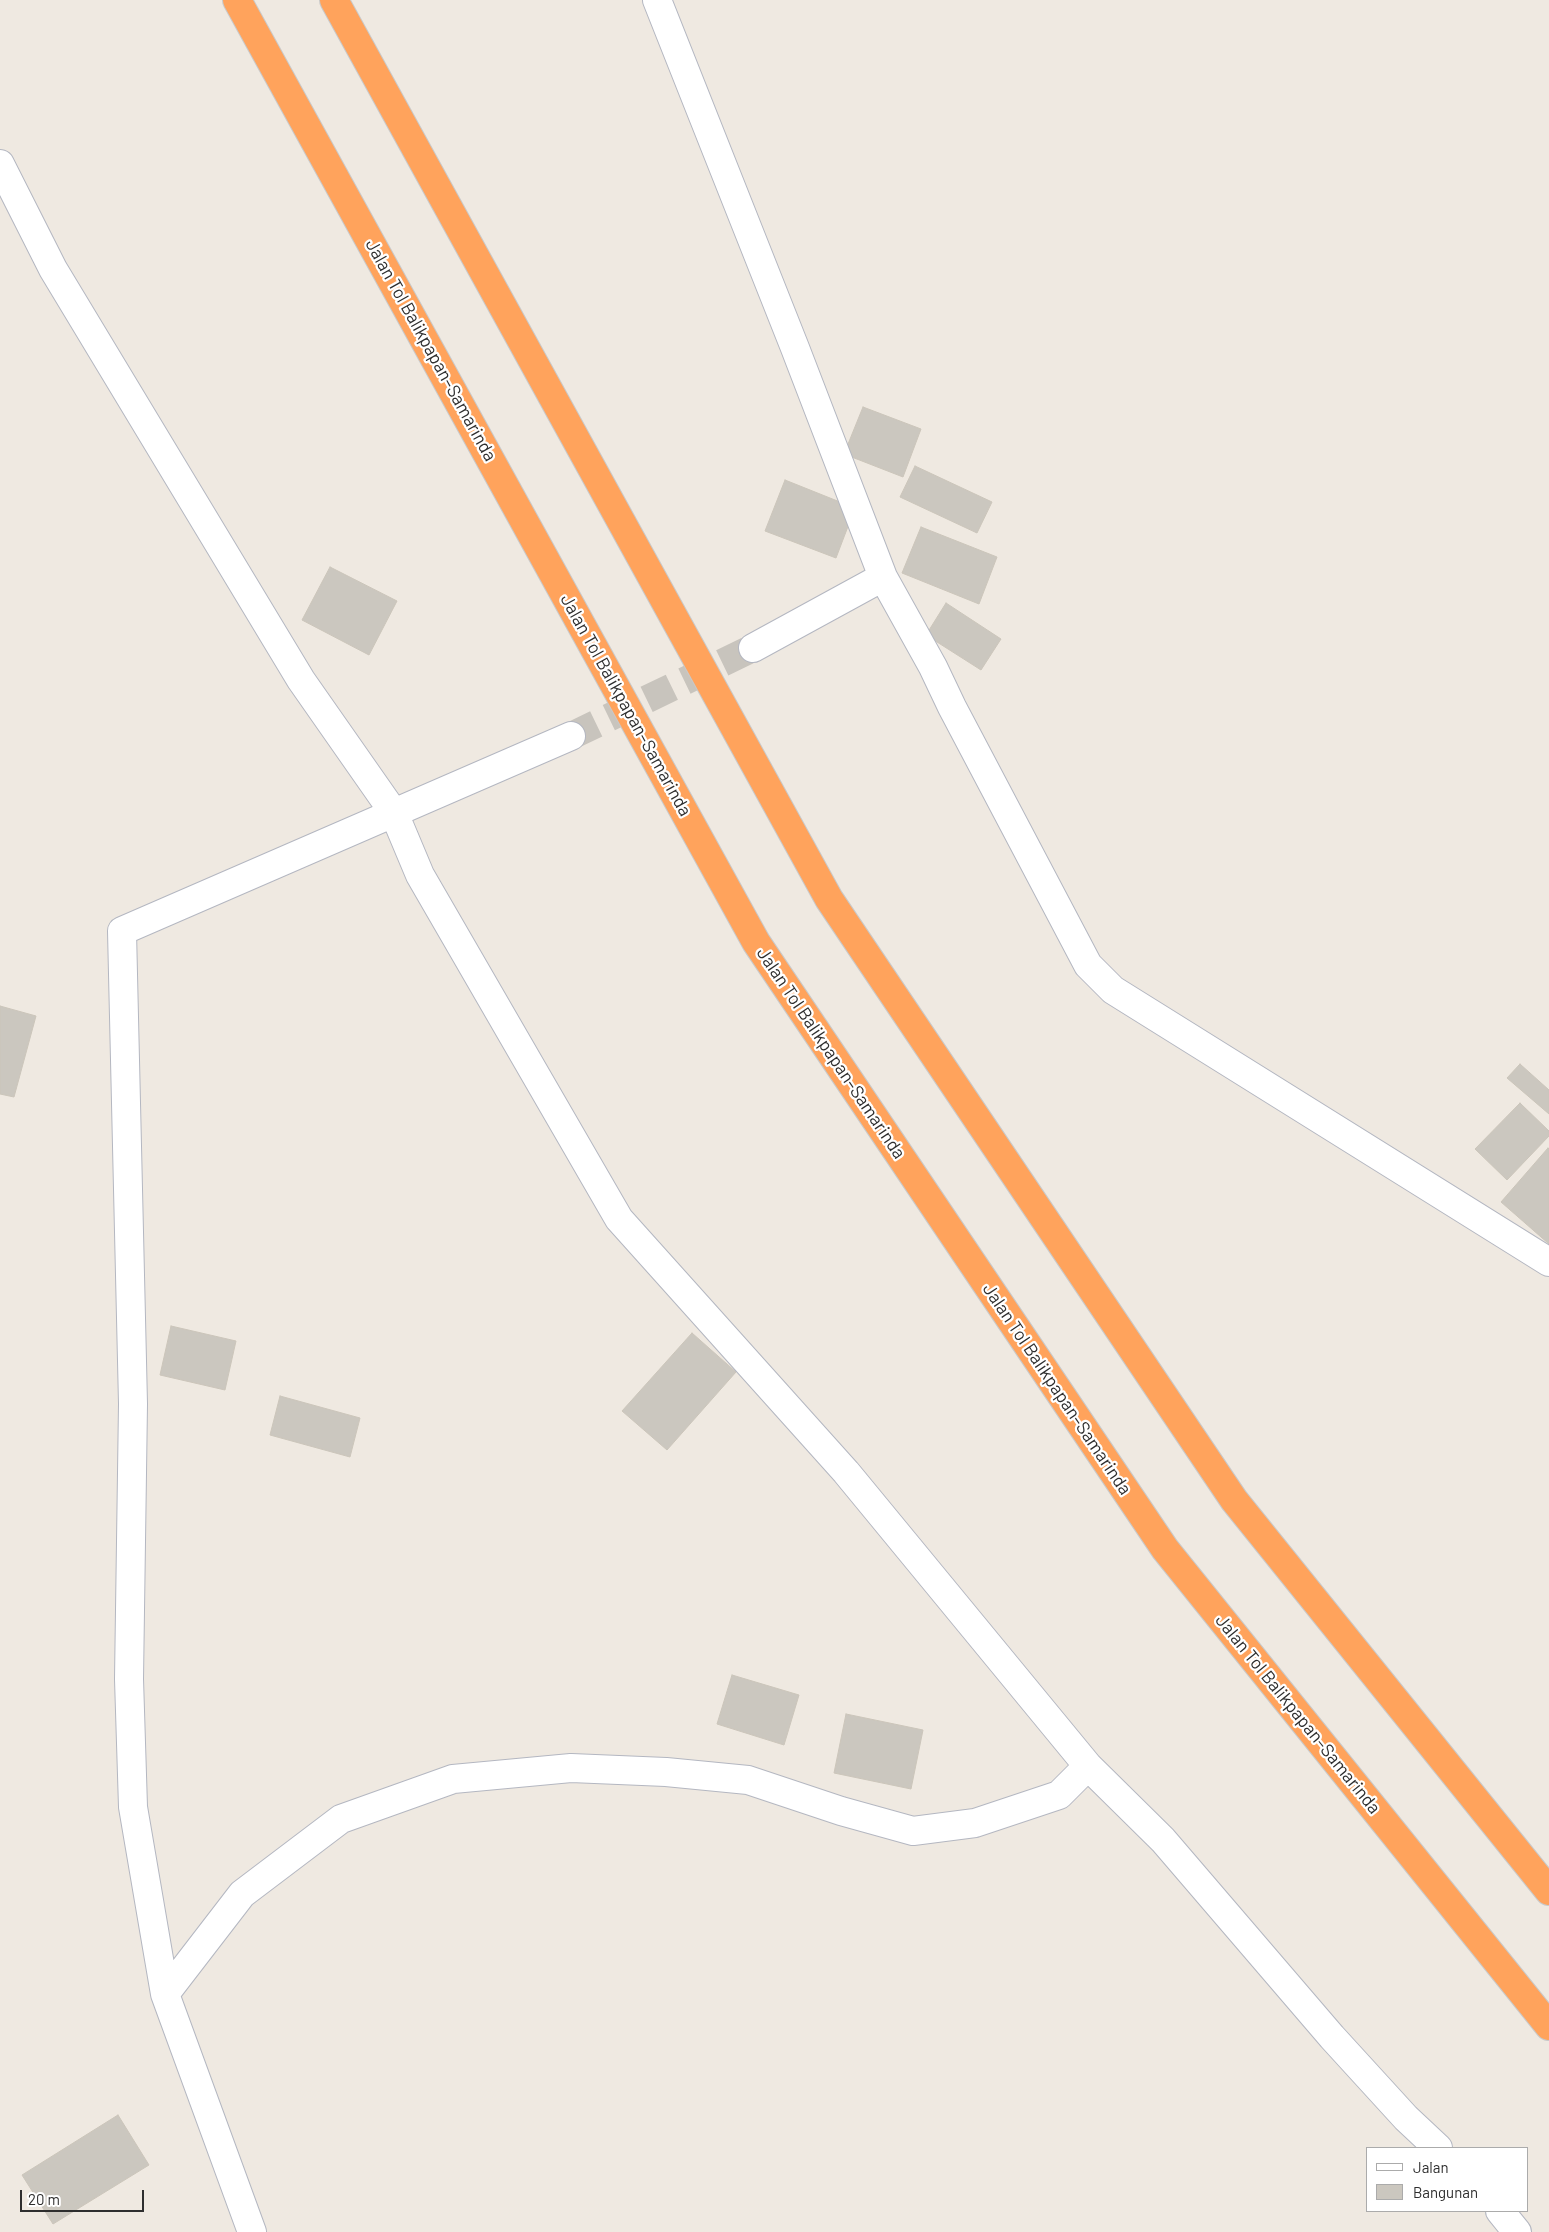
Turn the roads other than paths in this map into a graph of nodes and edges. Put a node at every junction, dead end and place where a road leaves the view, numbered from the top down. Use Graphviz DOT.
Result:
graph roads {
  1 [pos="237,0"];
  2 [pos="334,0"];
  3 [pos="657,0"];
  4 [pos="0,164"];
  5 [pos="883,577"];
  6 [pos="753,648"];
  7 [pos="571,736"];
  8 [pos="394,813"];
  9 [pos="1549,1262"];
  10 [pos="1088,1766"];
  11 [pos="1549,1890"];
  12 [pos="165,1994"];
  13 [pos="1549,2026"];
  14 [pos="1437,2147"];
  15 [pos="1501,2212"];
  16 [pos="252,2232"];
  17 [pos="1517,2232"];
  1 -- 13 [label="highway, Jalan Tol Balikpapan–Samarinda"];
  2 -- 11 [label="highway"];
  3 -- 5 [label="street"];
  4 -- 8 [label="street"];
  5 -- 6 [label="street"];
  5 -- 9 [label="street"];
  7 -- 8 [label="street"];
  8 -- 10 [label="street"];
  8 -- 12 [label="street"];
  10 -- 12 [label="street"];
  10 -- 14 [label="street"];
  12 -- 16 [label="street"];
  15 -- 17 [label="street"];
}
